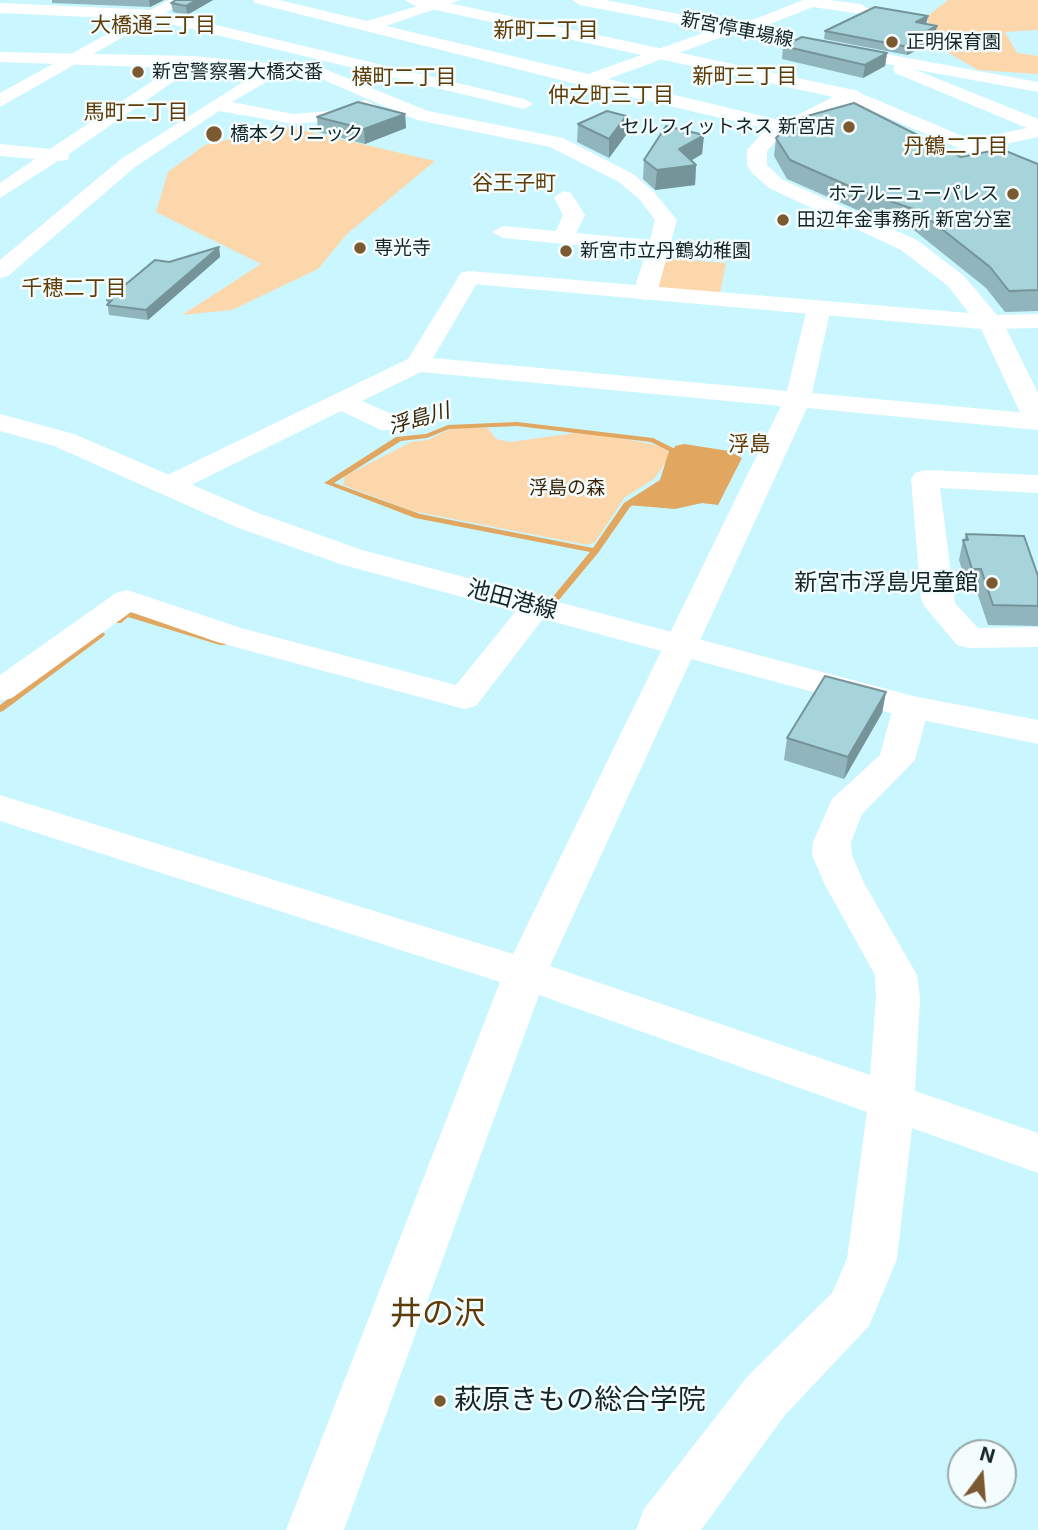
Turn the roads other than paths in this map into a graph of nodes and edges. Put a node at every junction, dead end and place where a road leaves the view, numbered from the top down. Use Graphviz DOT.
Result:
graph roads {
  1 [pos="180,0"];
  2 [pos="260,0"];
  3 [pos="412,0"];
  4 [pos="580,0"];
  5 [pos="446,2"];
  6 [pos="42,5"];
  7 [pos="0,8"];
  8 [pos="861,9"];
  9 [pos="154,15"];
  10 [pos="734,24"];
  11 [pos="368,26"];
  12 [pos="9,28"];
  13 [pos="244,36"];
  14 [pos="311,52"];
  15 [pos="660,53"];
  16 [pos="0,57"];
  17 [pos="74,60"];
  18 [pos="187,64"];
  19 [pos="907,66"];
  20 [pos="538,67"];
  21 [pos="278,68"];
  22 [pos="590,80"];
  23 [pos="1038,87"];
  24 [pos="470,91"];
  25 [pos="851,95"];
  26 [pos="662,97"];
  27 [pos="384,99"];
  28 [pos="0,101"];
  29 [pos="524,104"];
  30 [pos="216,105"];
  31 [pos="638,107"];
  32 [pos="411,112"];
  33 [pos="471,125"];
  34 [pos="1038,126"];
  35 [pos="785,127"];
  36 [pos="1038,131"];
  37 [pos="580,132"];
  38 [pos="556,142"];
  39 [pos="968,146"];
  40 [pos="0,150"];
  41 [pos="51,155"];
  42 [pos="128,163"];
  43 [pos="1034,171"];
  44 [pos="0,192"];
  45 [pos="564,197"];
  46 [pos="503,232"];
  47 [pos="563,237"];
  48 [pos="658,247"];
  49 [pos="0,249"];
  50 [pos="24,252"];
  51 [pos="0,271"];
  52 [pos="469,278"];
  53 [pos="645,293"];
  54 [pos="819,308"];
  55 [pos="1038,321"];
  56 [pos="990,323"];
  57 [pos="417,364"];
  58 [pos="798,399"];
  59 [pos="342,402"];
  60 [pos="0,422"];
  61 [pos="1038,422"];
  62 [pos="391,424"];
  63 [pos="1038,484"];
  64 [pos="167,486"];
  65 [pos="536,607"];
  66 [pos="1038,637"];
  67 [pos="681,645"];
  68 [pos="0,691"];
  69 [pos="911,708"];
  70 [pos="1038,732"];
  71 [pos="0,808"];
  72 [pos="525,974"];
  73 [pos="888,1098"];
  74 [pos="1038,1153"];
  75 [pos="323,1528"];
  76 [pos="665,1530"];
  1 -- 9 [label="main road"];
  2 -- 11 [label="street"];
  3 -- 5 [label="main road"];
  4 -- 10 [label="main road, 新宮停車場線"];
  5 -- 11 [label="street"];
  5 -- 15 [label="main road"];
  6 -- 7 [label="street"];
  6 -- 9 [label="street"];
  6 -- 12 [label="street"];
  8 -- 10 [label="street"];
  9 -- 13 [label="street"];
  9 -- 17 [label="main road"];
  10 -- 15 [label="street"];
  10 -- 19 [label="main road, 新宮停車場線"];
  11 -- 14 [label="street"];
  11 -- 20 [label="street"];
  13 -- 14 [label="street"];
  13 -- 18 [label="street"];
  14 -- 21 [label="street"];
  14 -- 24 [label="street"];
  15 -- 22 [label="street"];
  15 -- 25 [label="main road"];
  16 -- 17 [label="street"];
  17 -- 18 [label="street"];
  17 -- 28 [label="main road"];
  18 -- 21 [label="street"];
  18 -- 41 [label="street"];
  19 -- 23 [label="main road, 新宮停車場線"];
  19 -- 25 [label="main road"];
  19 -- 34 [label="street"];
  20 -- 22 [label="street"];
  20 -- 24 [label="street"];
  21 -- 27 [label="street"];
  21 -- 30 [label="street"];
  22 -- 26 [label="street"];
  22 -- 29 [label="street"];
  24 -- 29 [label="street"];
  24 -- 32 [label="street"];
  25 -- 35 [label="main road"];
  25 -- 39 [label="main road"];
  26 -- 31 [label="street"];
  26 -- 35 [label="street"];
  27 -- 30 [label="street"];
  27 -- 32 [label="street"];
  29 -- 33 [label="street"];
  30 -- 42 [label="street"];
  32 -- 33 [label="street"];
  33 -- 38 [label="street"];
  35 -- 56 [label="main road"];
  36 -- 39 [label="street"];
  37 -- 38 [label="street"];
  38 -- 48 [label="street"];
  39 -- 43 [label="main road"];
  40 -- 41 [label="street"];
  41 -- 42 [label="street"];
  41 -- 44 [label="street"];
  42 -- 50 [label="street"];
  45 -- 47 [label="street"];
  46 -- 47 [label="street"];
  47 -- 48 [label="street"];
  48 -- 53 [label="street"];
  49 -- 50 [label="street"];
  50 -- 51 [label="street"];
  52 -- 53 [label="main road"];
  52 -- 57 [label="street"];
  53 -- 54 [label="main road"];
  54 -- 56 [label="main road"];
  54 -- 58 [label="street"];
  55 -- 56 [label="street"];
  56 -- 61 [label="main road"];
  57 -- 58 [label="street"];
  57 -- 59 [label="street"];
  58 -- 61 [label="street"];
  58 -- 67 [label="street"];
  59 -- 62 [label="street"];
  59 -- 64 [label="street"];
  60 -- 64 [label="main road, 池田港線"];
  63 -- 66 [label="street"];
  64 -- 65 [label="main road, 池田港線"];
  65 -- 67 [label="main road, 池田港線"];
  65 -- 68 [label="street"];
  67 -- 69 [label="main road, 池田港線"];
  67 -- 72 [label="street"];
  69 -- 70 [label="main road, 池田港線"];
  69 -- 73 [label="street"];
  71 -- 72 [label="street"];
  72 -- 73 [label="street"];
  72 -- 75 [label="street"];
  73 -- 74 [label="street"];
  73 -- 76 [label="street"];
}
